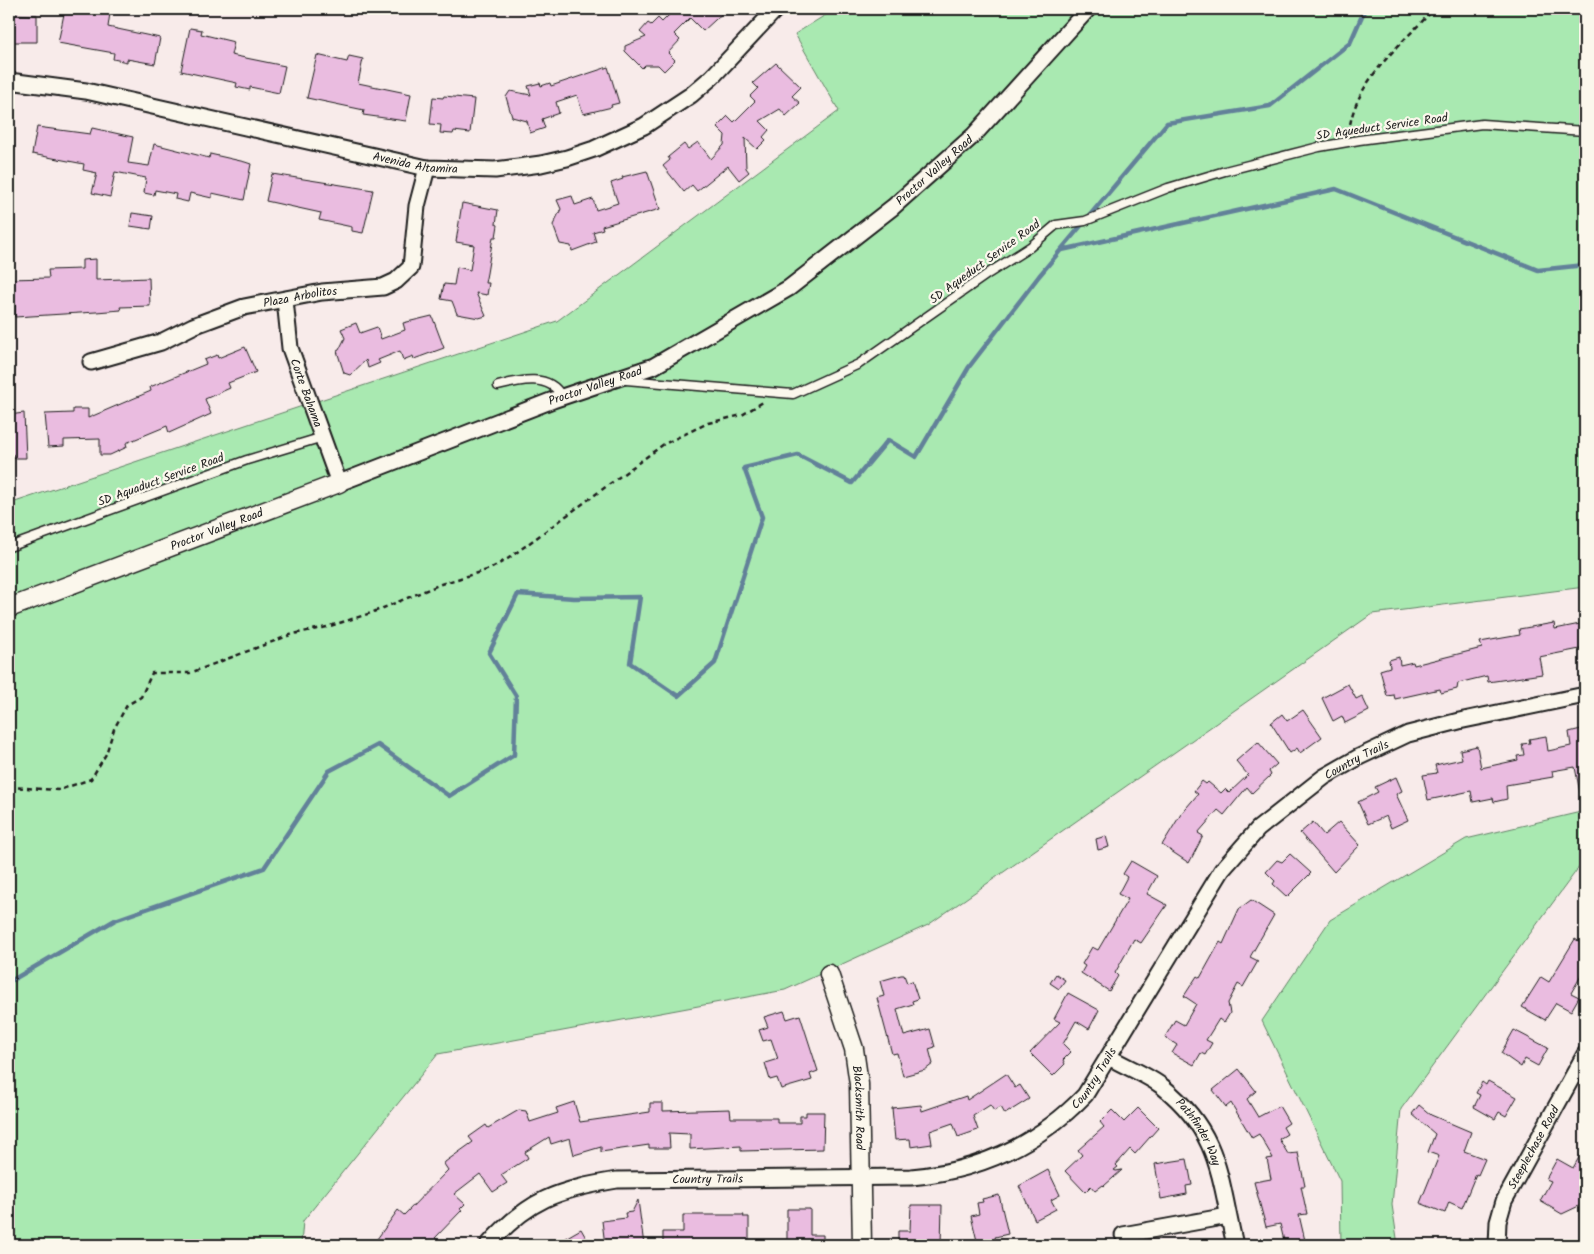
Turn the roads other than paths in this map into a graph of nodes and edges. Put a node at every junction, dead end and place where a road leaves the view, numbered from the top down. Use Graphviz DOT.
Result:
graph roads {
  1 [pos="776,9"];
  2 [pos="1088,9"];
  3 [pos="9,81"];
  4 [pos="1585,131"];
  5 [pos="427,168"];
  6 [pos="285,300"];
  7 [pos="91,362"];
  8 [pos="616,379"];
  9 [pos="498,386"];
  10 [pos="562,397"];
  11 [pos="323,437"];
  12 [pos="339,483"];
  13 [pos="9,548"];
  14 [pos="9,608"];
  15 [pos="1585,696"];
  16 [pos="829,974"];
  17 [pos="1585,1054"];
  18 [pos="1109,1057"];
  19 [pos="861,1176"];
  20 [pos="1228,1216"];
  21 [pos="1123,1235"];
  22 [pos="488,1245"];
  23 [pos="862,1245"];
  24 [pos="1235,1245"];
  25 [pos="1497,1245"];
  1 -- 5 [label="street, Avenida Altamira"];
  2 -- 8 [label="street, Proctor Valley Road"];
  3 -- 5 [label="street, Avenida Altamira"];
  4 -- 8 [label="lane, SD Aqueduct Service Road"];
  5 -- 6 [label="street, Plaza Arbolitos"];
  6 -- 7 [label="street, Plaza Arbolitos"];
  6 -- 11 [label="street, Corte Bahama"];
  8 -- 10 [label="street, Proctor Valley Road"];
  9 -- 10 [label="lane"];
  10 -- 12 [label="street, Proctor Valley Road"];
  11 -- 12 [label="street, Corte Bahama"];
  11 -- 13 [label="lane, SD Aquaduct Service Road"];
  12 -- 14 [label="street, Proctor Valley Road"];
  15 -- 18 [label="street, Country Trails"];
  16 -- 19 [label="street, Blacksmith Road"];
  17 -- 25 [label="street, Steeplechase Road"];
  18 -- 19 [label="street, Country Trails"];
  18 -- 20 [label="street, Pathfinder Way"];
  19 -- 22 [label="street, Country Trails"];
  19 -- 23 [label="street, Blacksmith Road"];
  20 -- 21 [label="street"];
  20 -- 24 [label="street, Pathfinder Way"];
}
